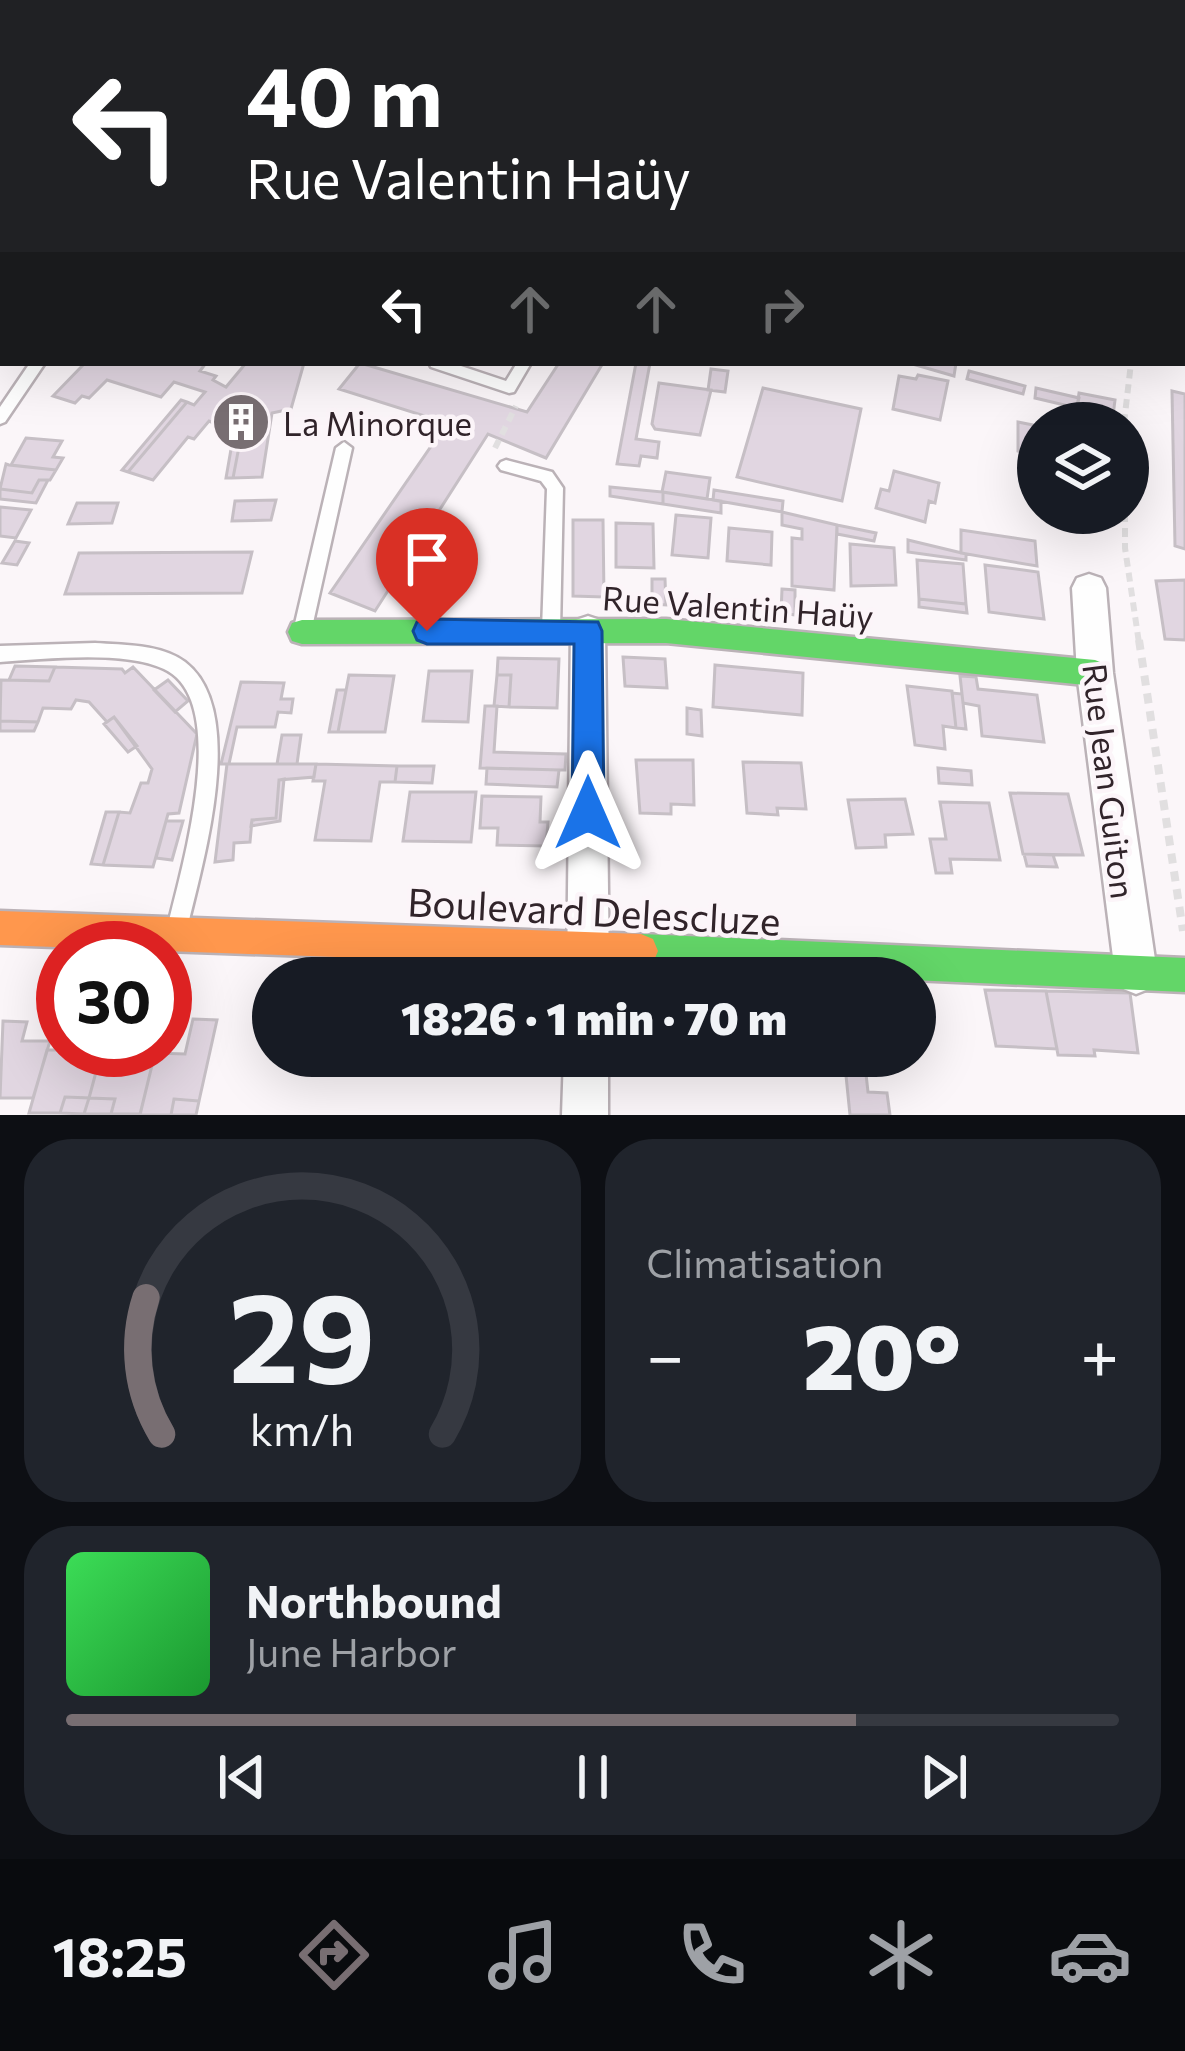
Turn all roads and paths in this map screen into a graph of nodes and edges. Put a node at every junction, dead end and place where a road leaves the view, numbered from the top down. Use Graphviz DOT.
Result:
graph roads {
  1 [pos="36,366"];
  2 [pos="445,366"];
  3 [pos="522,366"];
  4 [pos="1131,366"];
  5 [pos="509,388"];
  6 [pos="1126,402"];
  7 [pos="0,418"];
  8 [pos="344,448"];
  9 [pos="506,466"];
  10 [pos="1125,534"];
  11 [pos="1089,588"];
  12 [pos="570,631"];
  13 [pos="302,632"];
  14 [pos="0,654"];
  15 [pos="1095,673"];
  16 [pos="178,921"];
  17 [pos="0,928"];
  18 [pos="36,929"];
  19 [pos="192,935"];
  20 [pos="1185,944"];
  21 [pos="492,957"];
  22 [pos="588,957"];
  23 [pos="936,970"];
  24 [pos="1136,973"];
  25 [pos="1185,975"];
  26 [pos="586,1077"];
  27 [pos="585,1115"];
  1 -- 7 [label="lane"];
  2 -- 5 [label="lane"];
  3 -- 5 [label="lane"];
  4 -- 6 [label="path"];
  5 -- 9 [label="path"];
  8 -- 13 [label="lane"];
  9 -- 12 [label="lane"];
  10 -- 20 [label="path"];
  11 -- 15 [label="street, Rue Jean Guiton"];
  12 -- 13 [label="street, Rue Valentin Haüy"];
  12 -- 15 [label="street, Rue Valentin Haüy"];
  12 -- 22 [label="street"];
  14 -- 16 [label="lane"];
  15 -- 24 [label="street, Rue Jean Guiton"];
  17 -- 18 [label="street, Boulevard Delescluze"];
  19 -- 21 [label="street, Boulevard Delescluze"];
  23 -- 24 [label="street, Boulevard Delescluze"];
  24 -- 25 [label="street, Boulevard Delescluze"];
  26 -- 27 [label="street"];
}
